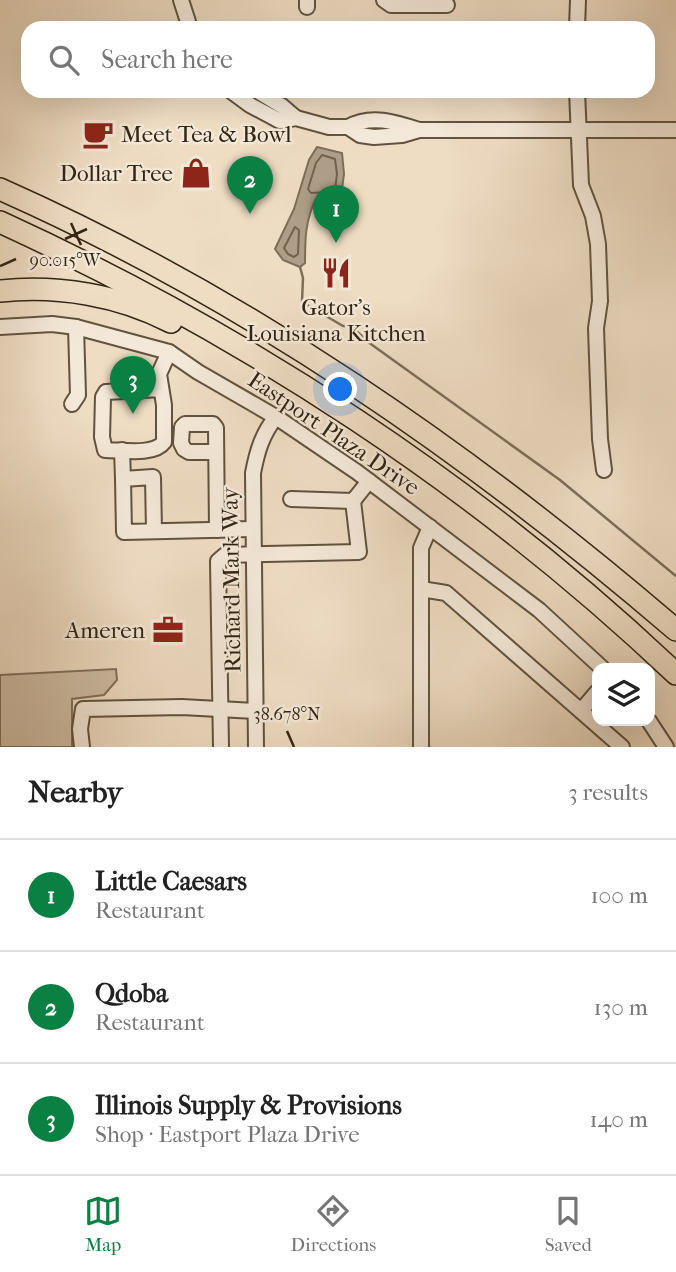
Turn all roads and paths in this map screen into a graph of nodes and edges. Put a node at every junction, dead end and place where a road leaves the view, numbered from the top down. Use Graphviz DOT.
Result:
graph roads {
  1 [pos="181,0"];
  2 [pos="384,0"];
  3 [pos="578,0"];
  4 [pos="447,5"];
  5 [pos="188,21"];
  6 [pos="578,21"];
  7 [pos="240,98"];
  8 [pos="269,98"];
  9 [pos="577,98"];
  10 [pos="296,118"];
  11 [pos="676,130"];
  12 [pos="578,131"];
  13 [pos="5,188"];
  14 [pos="0,222"];
  15 [pos="0,292"];
  16 [pos="0,327"];
  17 [pos="76,327"];
  18 [pos="239,346"];
  19 [pos="169,352"];
  20 [pos="161,388"];
  21 [pos="72,404"];
  22 [pos="276,417"];
  23 [pos="122,450"];
  24 [pos="216,452"];
  25 [pos="604,470"];
  26 [pos="123,479"];
  27 [pos="369,481"];
  28 [pos="291,499"];
  29 [pos="353,501"];
  30 [pos="430,527"];
  31 [pos="252,529"];
  32 [pos="216,530"];
  33 [pos="154,531"];
  34 [pos="253,554"];
  35 [pos="421,589"];
  36 [pos="676,631"];
  37 [pos="597,663"];
  38 [pos="676,674"];
  39 [pos="592,698"];
  40 [pos="220,710"];
  41 [pos="256,711"];
  42 [pos="581,711"];
  43 [pos="592,718"];
  44 [pos="603,726"];
  45 [pos="652,726"];
  46 [pos="82,747"];
  47 [pos="221,747"];
  48 [pos="256,747"];
  49 [pos="421,747"];
  50 [pos="622,747"];
  51 [pos="666,747"];
  1 -- 5 [label="street"];
  2 -- 4 [label="street"];
  3 -- 6 [label="street"];
  7 -- 10 [label="street"];
  8 -- 10 [label="street"];
  9 -- 12 [label="street"];
  10 -- 12 [label="street"];
  11 -- 12 [label="street"];
  12 -- 25 [label="street"];
  13 -- 36 [label="highway"];
  14 -- 18 [label="highway"];
  15 -- 18 [label="highway"];
  16 -- 17 [label="street, Eastport Plaza Drive"];
  17 -- 19 [label="street, Eastport Plaza Drive"];
  17 -- 21 [label="street"];
  18 -- 38 [label="highway"];
  19 -- 20 [label="street"];
  19 -- 22 [label="street, Eastport Plaza Drive"];
  20 -- 23 [label="street"];
  20 -- 23 [label="street"];
  22 -- 27 [label="street, Eastport Plaza Drive"];
  22 -- 31 [label="street, Richard Mark Way"];
  23 -- 26 [label="street"];
  24 -- 32 [label="street"];
  26 -- 33 [label="street"];
  26 -- 33 [label="street"];
  27 -- 29 [label="street"];
  27 -- 30 [label="street, Eastport Plaza Drive"];
  28 -- 29 [label="street"];
  29 -- 34 [label="street"];
  30 -- 35 [label="street"];
  30 -- 37 [label="street, Eastport Plaza Drive"];
  31 -- 32 [label="street"];
  31 -- 34 [label="street, Richard Mark Way"];
  32 -- 33 [label="street"];
  34 -- 40 [label="street"];
  34 -- 41 [label="street, Richard Mark Way"];
  35 -- 42 [label="street"];
  35 -- 49 [label="street"];
  39 -- 42 [label="street"];
  40 -- 41 [label="street"];
  40 -- 46 [label="street"];
  40 -- 47 [label="street"];
  41 -- 48 [label="street, Richard Mark Way"];
  42 -- 43 [label="street"];
  44 -- 50 [label="street"];
  45 -- 51 [label="street"];
}
